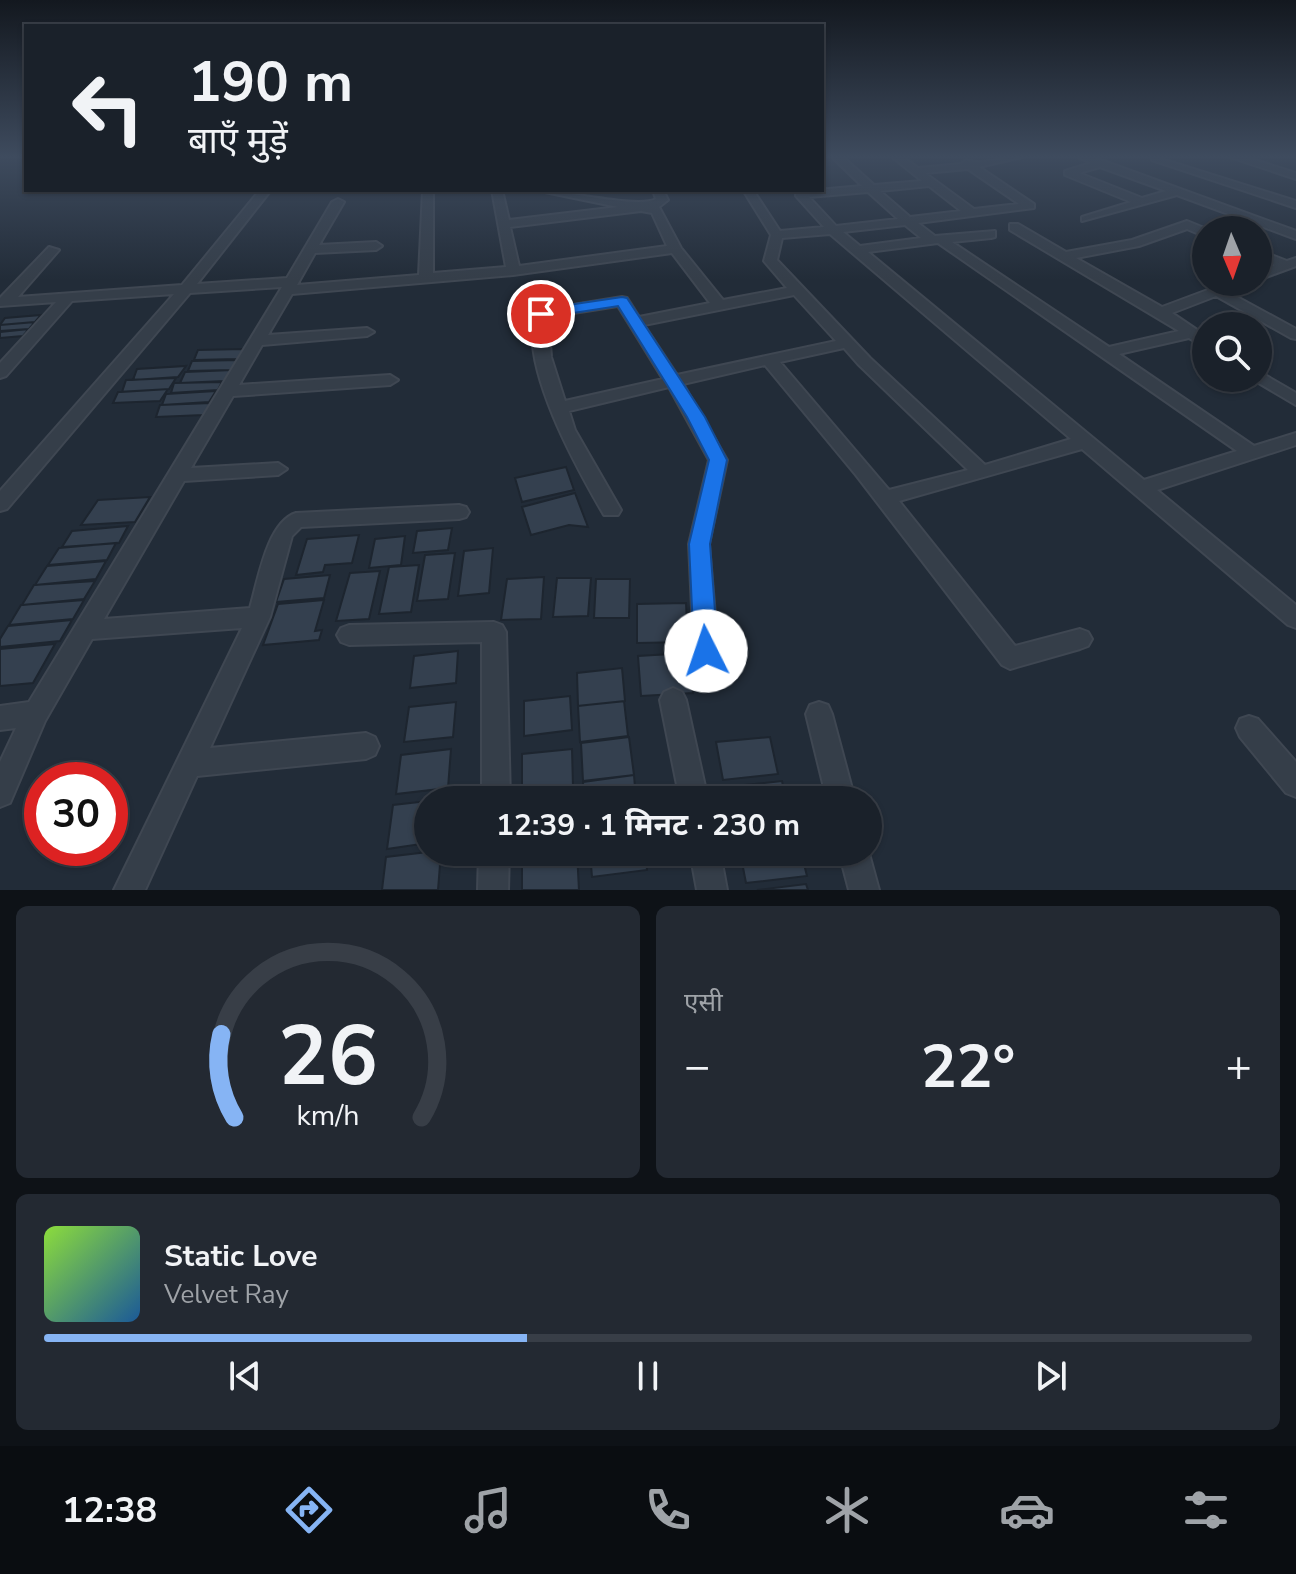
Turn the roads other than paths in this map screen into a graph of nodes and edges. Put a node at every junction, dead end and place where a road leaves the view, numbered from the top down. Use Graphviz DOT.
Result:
graph roads {
  1 [pos="260,198"];
  2 [pos="428,198"];
  3 [pos="498,198"];
  4 [pos="586,198"];
  5 [pos="661,198"];
  6 [pos="753,198"];
  7 [pos="803,198"];
  8 [pos="879,198"];
  9 [pos="950,198"];
  10 [pos="1018,198"];
  11 [pos="1130,198"];
  12 [pos="1156,198"];
  13 [pos="1195,198"];
  14 [pos="1275,198"];
  15 [pos="338,202"];
  16 [pos="1141,202"];
  17 [pos="1296,205"];
  18 [pos="644,207"];
  19 [pos="1233,212"];
  20 [pos="971,213"];
  21 [pos="1217,216"];
  22 [pos="1086,219"];
  23 [pos="907,221"];
  24 [pos="503,224"];
  25 [pos="1192,225"];
  26 [pos="1014,227"];
  27 [pos="833,230"];
  28 [pos="991,234"];
  29 [pos="777,235"];
  30 [pos="1296,235"];
  31 [pos="936,240"];
  32 [pos="376,246"];
  33 [pos="310,249"];
  34 [pos="675,249"];
  35 [pos="53,250"];
  36 [pos="857,250"];
  37 [pos="1064,256"];
  38 [pos="1291,263"];
  39 [pos="1272,270"];
  40 [pos="513,271"];
  41 [pos="426,278"];
  42 [pos="289,286"];
  43 [pos="187,288"];
  44 [pos="796,290"];
  45 [pos="1204,296"];
  46 [pos="1226,296"];
  47 [pos="68,297"];
  48 [pos="3,302"];
  49 [pos="719,305"];
  50 [pos="1161,312"];
  51 [pos="635,322"];
  52 [pos="367,332"];
  53 [pos="1191,333"];
  54 [pos="1296,335"];
  55 [pos="255,341"];
  56 [pos="847,343"];
  57 [pos="1105,353"];
  58 [pos="769,359"];
  59 [pos="0,373"];
  60 [pos="390,380"];
  61 [pos="675,383"];
  62 [pos="1272,383"];
  63 [pos="228,391"];
  64 [pos="1292,394"];
  65 [pos="559,408"];
  66 [pos="1296,439"];
  67 [pos="1086,441"];
  68 [pos="1252,453"];
  69 [pos="278,469"];
  70 [pos="982,473"];
  71 [pos="178,475"];
  72 [pos="1141,488"];
  73 [pos="885,498"];
  74 [pos="0,504"];
  75 [pos="611,510"];
  76 [pos="459,512"];
  77 [pos="259,617"];
  78 [pos="1296,618"];
  79 [pos="84,630"];
  80 [pos="349,635"];
  81 [pos="1080,639"];
  82 [pos="706,651"];
  83 [pos="673,700"];
  84 [pos="36,713"];
  85 [pos="819,714"];
  86 [pos="0,718"];
  87 [pos="1249,728"];
  88 [pos="366,746"];
  89 [pos="189,763"];
  90 [pos="1296,783"];
  91 [pos="496,786"];
  92 [pos="691,786"];
  93 [pos="837,786"];
  94 [pos="0,793"];
  95 [pos="494,866"];
  96 [pos="708,866"];
  97 [pos="858,866"];
  98 [pos="129,890"];
  99 [pos="493,890"];
  100 [pos="712,890"];
  101 [pos="864,890"];
  1 -- 43 [label="street"];
  2 -- 41 [label="street"];
  3 -- 24 [label="street"];
  4 -- 18 [label="street"];
  5 -- 18 [label="street"];
  6 -- 29 [label="street"];
  7 -- 27 [label="street"];
  8 -- 23 [label="street"];
  9 -- 20 [label="street"];
  10 -- 20 [label="street"];
  11 -- 16 [label="street"];
  12 -- 16 [label="street"];
  13 -- 19 [label="street"];
  14 -- 17 [label="street"];
  15 -- 33 [label="street"];
  16 -- 22 [label="street"];
  18 -- 24 [label="street"];
  18 -- 34 [label="street"];
  19 -- 21 [label="street"];
  19 -- 30 [label="street"];
  20 -- 23 [label="street"];
  23 -- 27 [label="street"];
  23 -- 31 [label="street"];
  24 -- 40 [label="street"];
  25 -- 37 [label="street"];
  26 -- 37 [label="street"];
  27 -- 29 [label="street"];
  27 -- 36 [label="street"];
  28 -- 31 [label="street"];
  29 -- 44 [label="street"];
  31 -- 36 [label="street"];
  31 -- 57 [label="street"];
  32 -- 33 [label="street"];
  33 -- 42 [label="street"];
  34 -- 40 [label="street"];
  34 -- 49 [label="street"];
  35 -- 48 [label="street"];
  36 -- 67 [label="street"];
  37 -- 50 [label="street"];
  38 -- 39 [label="street"];
  40 -- 41 [label="street"];
  41 -- 42 [label="street"];
  42 -- 43 [label="street"];
  42 -- 55 [label="street"];
  43 -- 47 [label="street"];
  43 -- 74 [label="street"];
  44 -- 49 [label="street"];
  44 -- 56 [label="street"];
  45 -- 50 [label="street"];
  46 -- 54 [label="street"];
  47 -- 48 [label="street"];
  47 -- 59 [label="street"];
  49 -- 51 [label="street"];
  50 -- 53 [label="street"];
  51 -- 61 [label="street"];
  51 -- 65 [label="street"];
  52 -- 55 [label="street"];
  53 -- 57 [label="street"];
  55 -- 63 [label="street"];
  56 -- 58 [label="street"];
  56 -- 70 [label="street"];
  57 -- 68 [label="street"];
  58 -- 61 [label="street"];
  58 -- 73 [label="street"];
  60 -- 63 [label="street"];
  61 -- 65 [label="street"];
  61 -- 82 [label="street"];
  62 -- 64 [label="street"];
  63 -- 71 [label="street"];
  65 -- 75 [label="street"];
  66 -- 68 [label="street"];
  67 -- 70 [label="street"];
  67 -- 72 [label="street"];
  68 -- 72 [label="street"];
  69 -- 71 [label="street"];
  70 -- 73 [label="street"];
  71 -- 79 [label="street"];
  72 -- 78 [label="street"];
  73 -- 81 [label="street"];
  76 -- 77 [label="street"];
  77 -- 79 [label="street"];
  77 -- 89 [label="street"];
  79 -- 84 [label="street"];
  80 -- 91 [label="street"];
  83 -- 92 [label="street"];
  84 -- 86 [label="street"];
  84 -- 94 [label="street"];
  85 -- 93 [label="street"];
  87 -- 90 [label="street"];
  88 -- 89 [label="street"];
  89 -- 98 [label="street"];
  95 -- 99 [label="street"];
  96 -- 100 [label="street"];
  97 -- 101 [label="street"];
}
